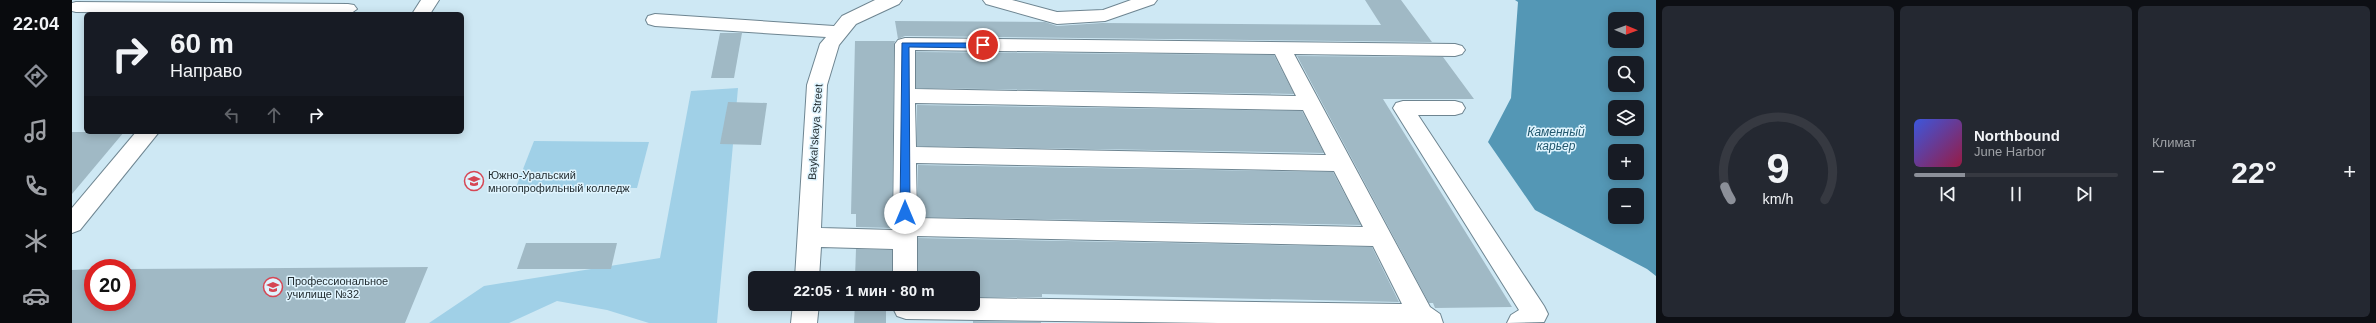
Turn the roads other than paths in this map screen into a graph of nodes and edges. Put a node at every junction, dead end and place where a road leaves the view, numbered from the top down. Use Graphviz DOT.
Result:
graph roads {
  1 [pos="430,0"];
  2 [pos="992,0"];
  3 [pos="1148,0"];
  4 [pos="882,1"];
  5 [pos="76,7"];
  6 [pos="269,8"];
  7 [pos="348,9"];
  8 [pos="422,12"];
  9 [pos="655,20"];
  10 [pos="840,32"];
  11 [pos="1282,48"];
  12 [pos="1455,50"];
  13 [pos="905,96"];
  14 [pos="1310,103"];
  15 [pos="1455,108"];
  16 [pos="146,134"];
  17 [pos="905,155"];
  18 [pos="1342,163"];
  19 [pos="72,224"];
  20 [pos="905,234"];
  21 [pos="809,237"];
  22 [pos="1380,237"];
  23 [pos="807,271"];
  24 [pos="905,271"];
  25 [pos="805,311"];
  26 [pos="906,312"];
  27 [pos="1426,319"];
  28 [pos="804,323"];
  29 [pos="1520,323"];
  1 -- 8 [label="street"];
  2 -- 3 [label="street"];
  4 -- 10 [label="street, Baykal'skaya Street"];
  5 -- 6 [label="street"];
  6 -- 7 [label="street"];
  9 -- 10 [label="street"];
  10 -- 21 [label="street, Baykal'skaya Street"];
  11 -- 12 [label="street"];
  11 -- 13 [label="street"];
  11 -- 14 [label="street"];
  13 -- 14 [label="street"];
  13 -- 17 [label="street"];
  14 -- 18 [label="street"];
  15 -- 29 [label="street"];
  16 -- 19 [label="street"];
  17 -- 18 [label="street"];
  17 -- 20 [label="street"];
  18 -- 22 [label="street"];
  20 -- 21 [label="street"];
  20 -- 22 [label="street"];
  20 -- 24 [label="street"];
  21 -- 23 [label="street, Baykal'skaya Street"];
  22 -- 27 [label="street"];
  25 -- 28 [label="street"];
  26 -- 27 [label="street"];
}
